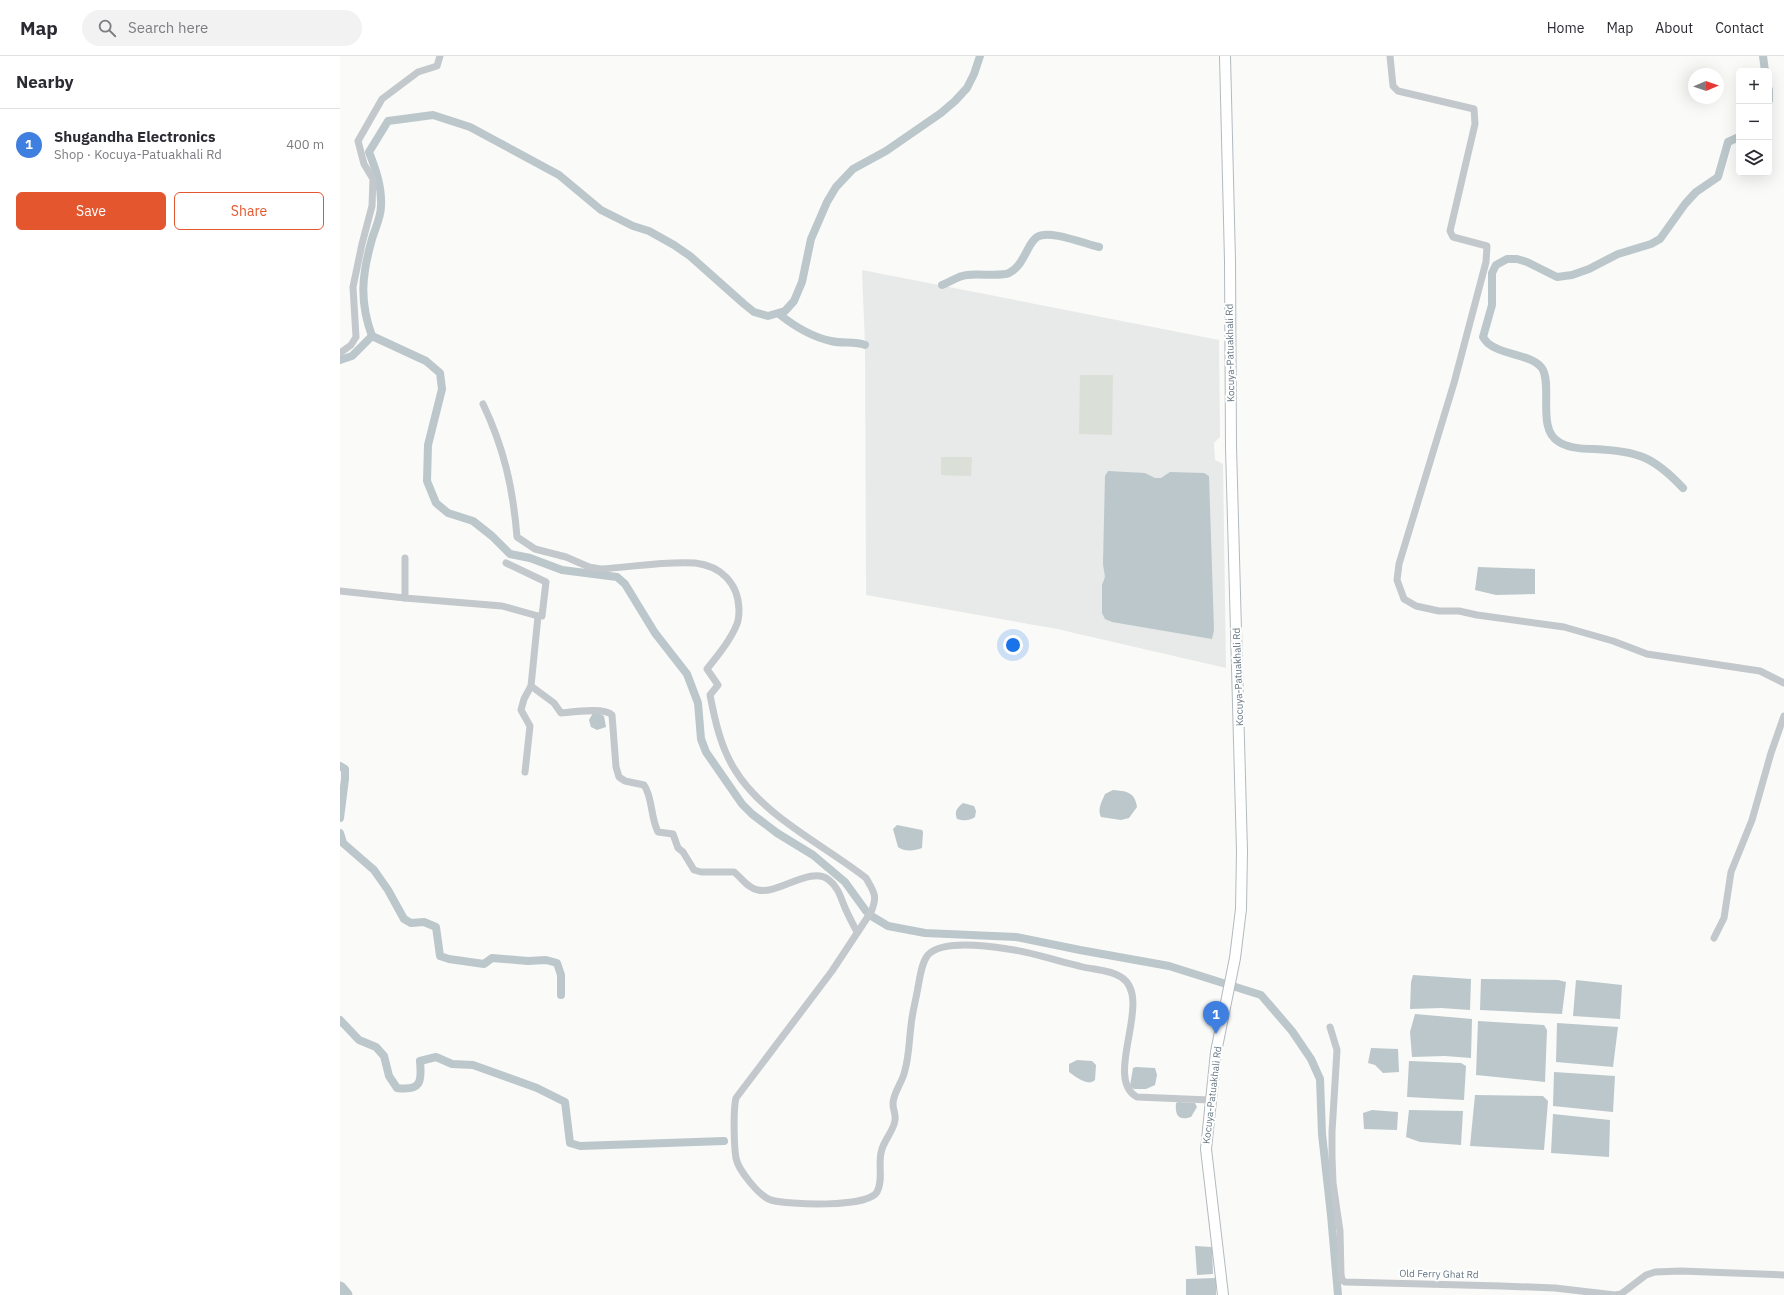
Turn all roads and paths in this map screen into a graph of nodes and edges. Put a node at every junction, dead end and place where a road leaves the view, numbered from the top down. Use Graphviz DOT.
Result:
graph roads {
  1 [pos="440,56"];
  2 [pos="1225,56"];
  3 [pos="1390,56"];
  4 [pos="340,353"];
  5 [pos="483,404"];
  6 [pos="405,558"];
  7 [pos="506,563"];
  8 [pos="340,591"];
  9 [pos="405,598"];
  10 [pos="538,616"];
  11 [pos="1784,683"];
  12 [pos="531,686"];
  13 [pos="1784,716"];
  14 [pos="525,772"];
  15 [pos="857,932"];
  16 [pos="1714,938"];
  17 [pos="1330,1027"];
  18 [pos="1210,1100"];
  19 [pos="1784,1275"];
  20 [pos="1223,1295"];
  1 -- 4 [label="street"];
  2 -- 18 [label="main road, Kocuya-Patuakhali Rd"];
  3 -- 11 [label="street"];
  5 -- 15 [label="street"];
  6 -- 9 [label="street"];
  7 -- 10 [label="street"];
  8 -- 9 [label="street"];
  9 -- 10 [label="street"];
  10 -- 12 [label="street"];
  12 -- 14 [label="street"];
  12 -- 15 [label="street"];
  13 -- 16 [label="street"];
  15 -- 18 [label="street"];
  17 -- 19 [label="street, Old Ferry Ghat Rd"];
  18 -- 20 [label="main road, Kocuya-Patuakhali Rd"];
}
